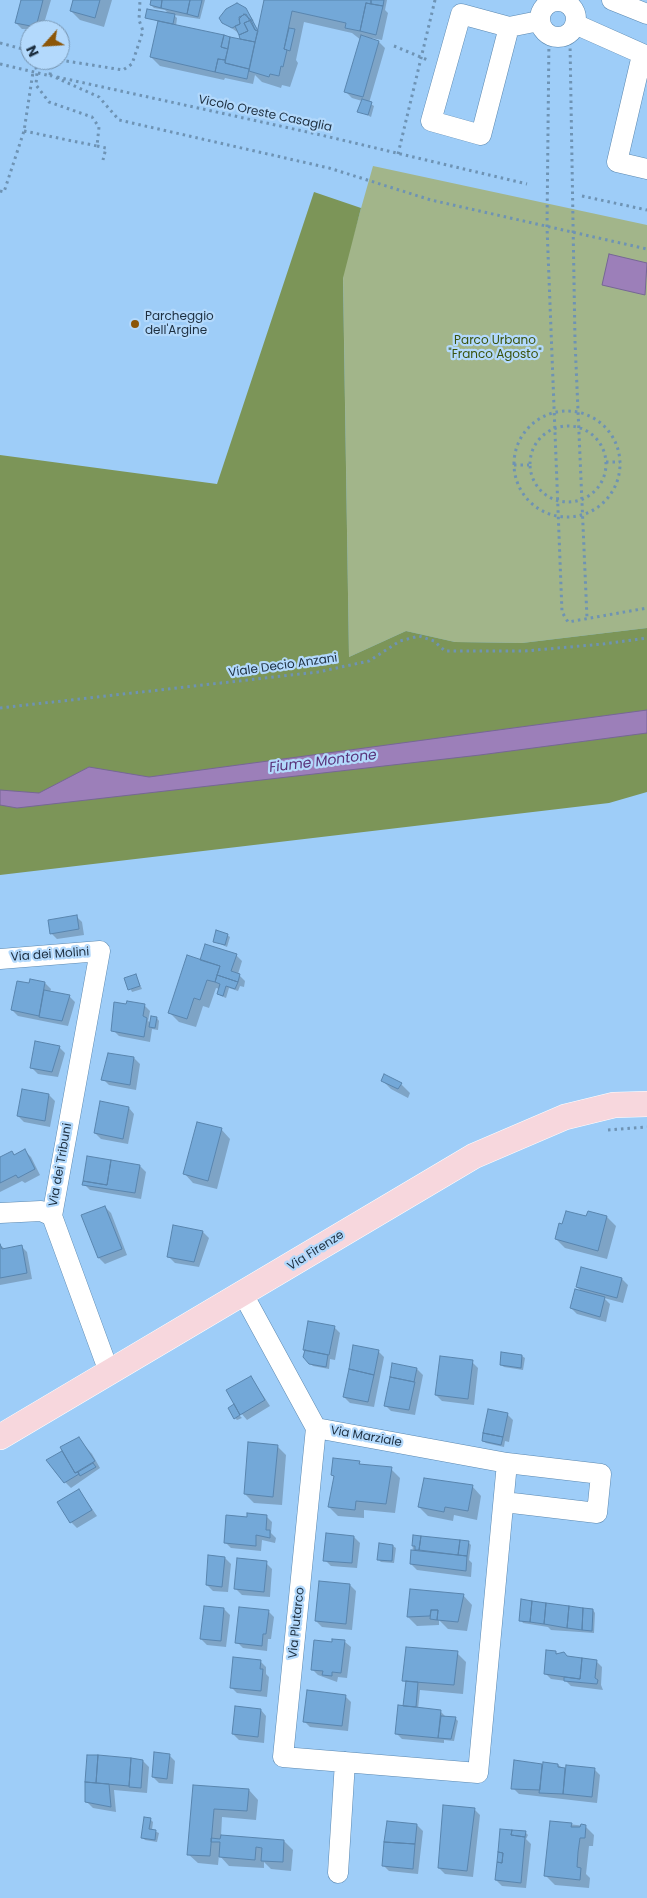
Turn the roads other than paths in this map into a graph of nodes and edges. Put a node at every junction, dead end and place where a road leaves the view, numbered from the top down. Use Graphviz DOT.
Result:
graph roads {
  1 [pos="612,0"];
  2 [pos="553,1"];
  3 [pos="647,14"];
  4 [pos="509,26"];
  5 [pos="544,28"];
  6 [pos="573,28"];
  7 [pos="644,55"];
  8 [pos="647,169"];
  9 [pos="100,951"];
  10 [pos="0,959"];
  11 [pos="647,1104"];
  12 [pos="0,1214"];
  13 [pos="52,1216"];
  14 [pos="243,1294"];
  15 [pos="109,1372"];
  16 [pos="316,1428"];
  17 [pos="0,1437"];
  18 [pos="507,1463"];
  19 [pos="504,1502"];
  20 [pos="346,1762"];
  21 [pos="338,1873"];
  1 -- 3 [label="street"];
  2 -- 5 [label="street"];
  2 -- 6 [label="street"];
  4 -- 4 [label="street"];
  4 -- 5 [label="street"];
  5 -- 6 [label="street"];
  6 -- 7 [label="street"];
  7 -- 8 [label="street"];
  9 -- 10 [label="street, Via dei Molini"];
  9 -- 13 [label="street, Via dei Tribuni"];
  11 -- 14 [label="main road, Via Firenze"];
  12 -- 13 [label="street"];
  13 -- 15 [label="street, Via dei Tribuni"];
  14 -- 15 [label="main road, Via Firenze"];
  14 -- 16 [label="street, Via Marziale"];
  15 -- 17 [label="main road, Via Firenze"];
  16 -- 18 [label="street, Via Marziale"];
  16 -- 20 [label="street, Via Plutarco"];
  18 -- 19 [label="street"];
  18 -- 19 [label="street, Via Marziale"];
  19 -- 20 [label="street, Via Plutarco"];
  20 -- 21 [label="street"];
}
